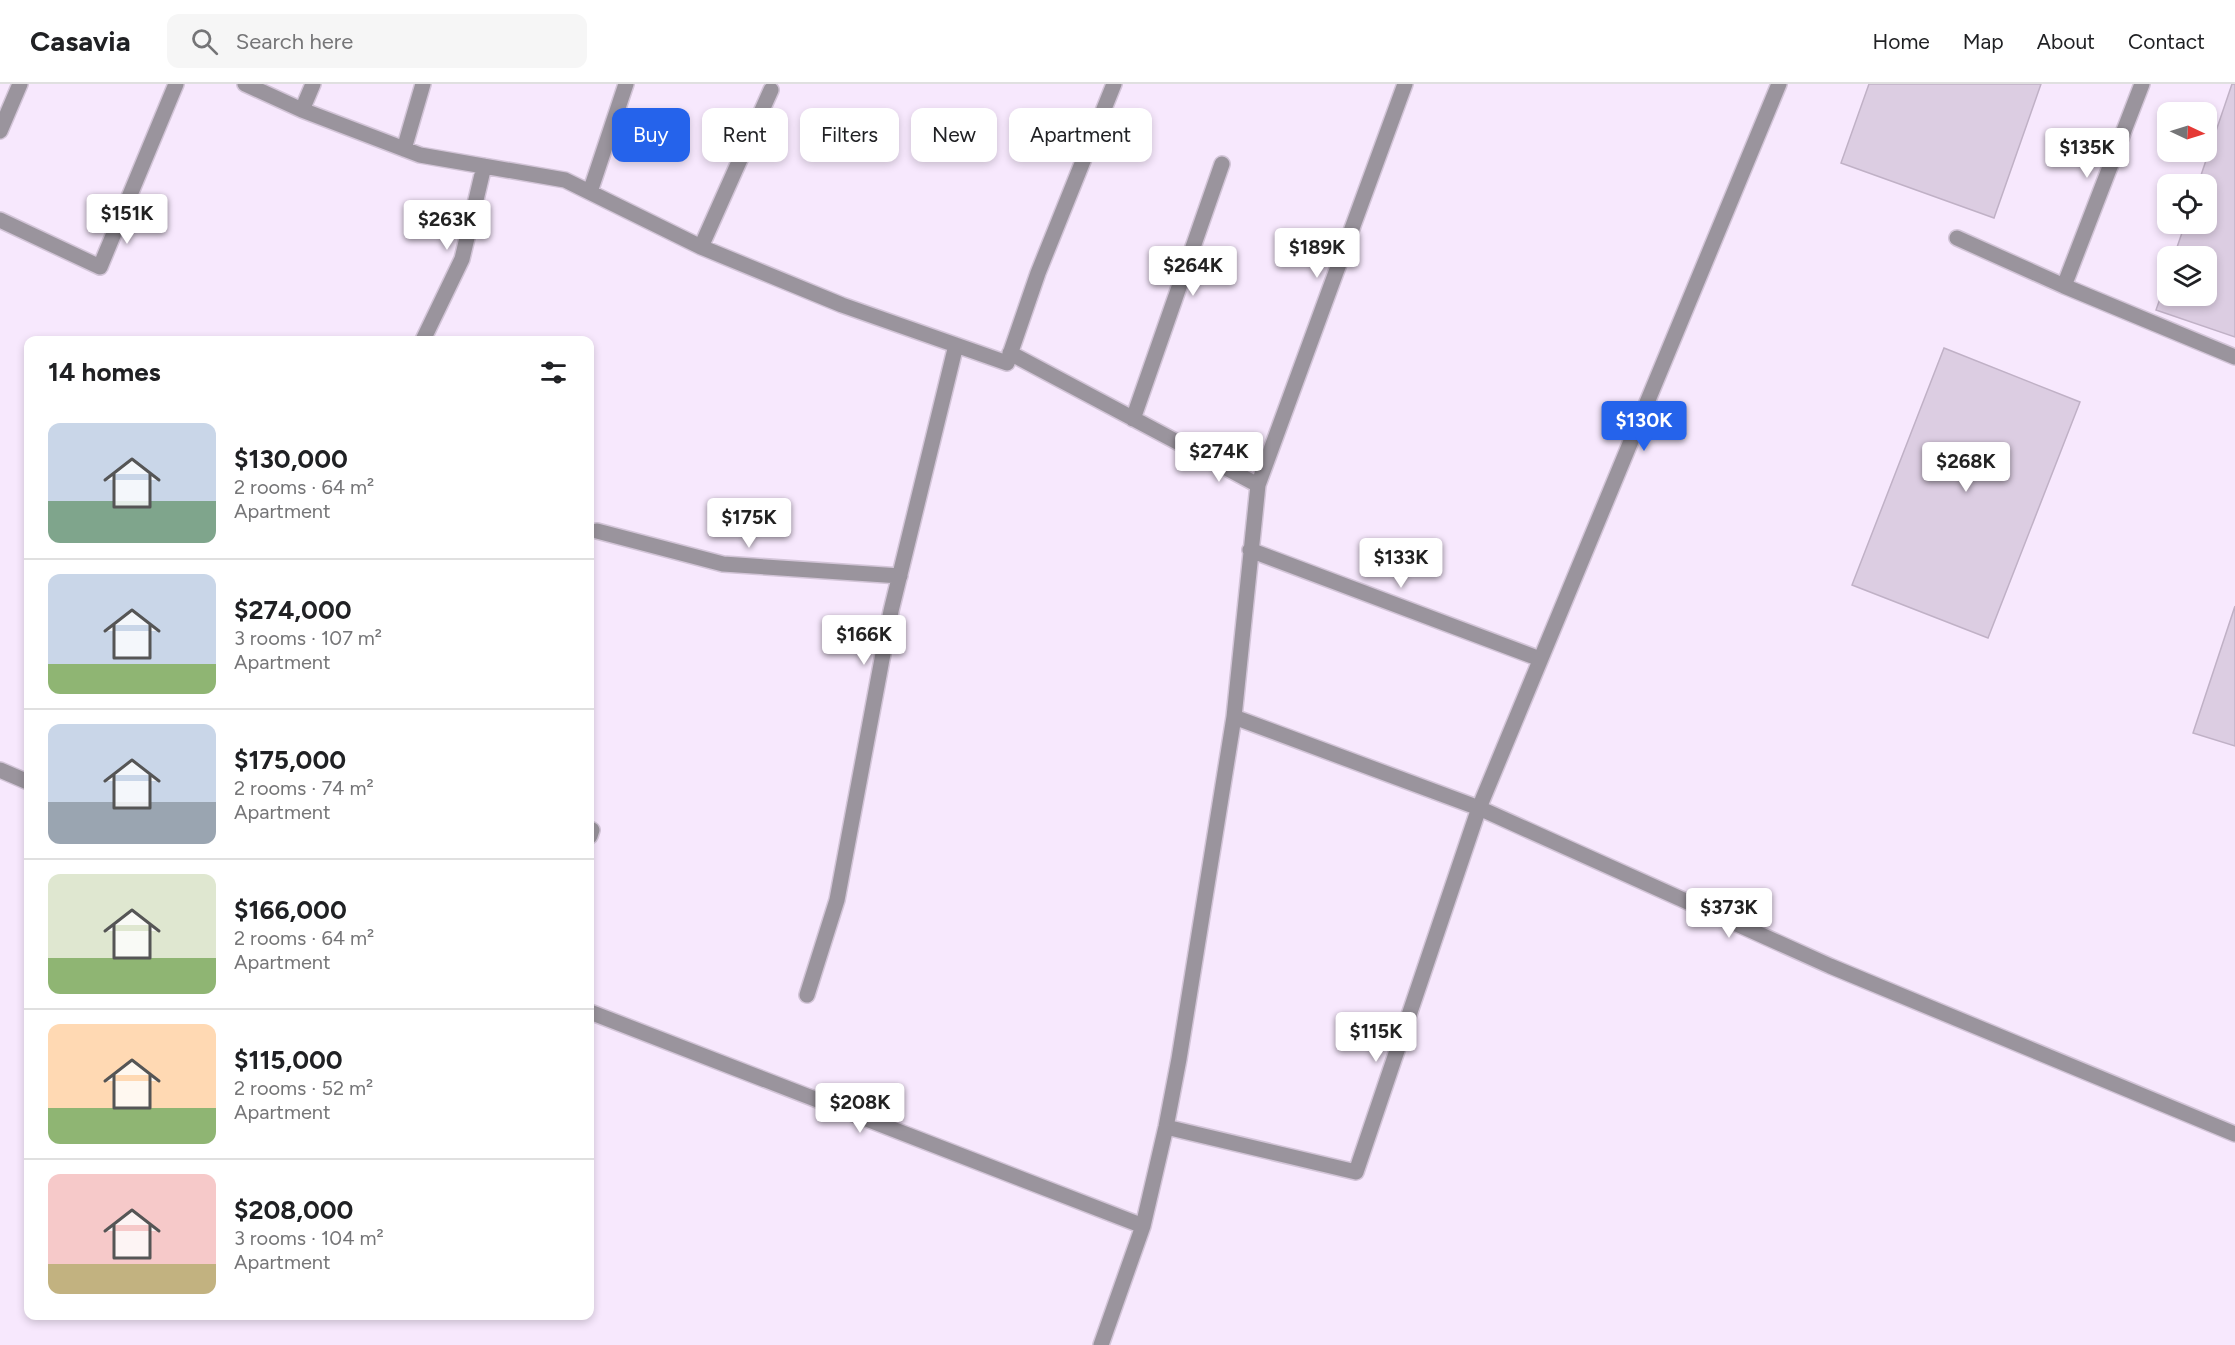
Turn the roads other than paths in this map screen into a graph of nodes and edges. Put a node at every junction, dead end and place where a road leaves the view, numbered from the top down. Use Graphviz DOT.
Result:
graph roads {
  1 [pos="20,84"];
  2 [pos="176,84"];
  3 [pos="245,84"];
  4 [pos="313,84"];
  5 [pos="423,84"];
  6 [pos="626,84"];
  7 [pos="1114,84"];
  8 [pos="1405,84"];
  9 [pos="1779,84"];
  10 [pos="2142,84"];
  11 [pos="771,90"];
  12 [pos="302,110"];
  13 [pos="0,131"];
  14 [pos="404,149"];
  15 [pos="1221,164"];
  16 [pos="484,166"];
  17 [pos="590,192"];
  18 [pos="0,220"];
  19 [pos="1957,238"];
  20 [pos="701,247"];
  21 [pos="2064,286"];
  22 [pos="425,336"];
  23 [pos="956,345"];
  24 [pos="1010,353"];
  25 [pos="2235,357"];
  26 [pos="1133,419"];
  27 [pos="1258,485"];
  28 [pos="597,531"];
  29 [pos="1251,550"];
  30 [pos="900,576"];
  31 [pos="1540,660"];
  32 [pos="1234,717"];
  33 [pos="0,770"];
  34 [pos="24,780"];
  35 [pos="1479,808"];
  36 [pos="807,995"];
  37 [pos="594,1014"];
  38 [pos="1166,1127"];
  39 [pos="2235,1134"];
  40 [pos="1143,1226"];
  41 [pos="1101,1345"];
  1 -- 13 [label="street"];
  2 -- 18 [label="street"];
  3 -- 12 [label="street"];
  4 -- 12 [label="street"];
  5 -- 14 [label="street"];
  6 -- 17 [label="street"];
  7 -- 24 [label="street"];
  8 -- 27 [label="street"];
  9 -- 31 [label="street"];
  10 -- 21 [label="street"];
  11 -- 20 [label="street"];
  12 -- 14 [label="street"];
  14 -- 16 [label="street"];
  15 -- 26 [label="street"];
  16 -- 17 [label="street"];
  16 -- 22 [label="street"];
  17 -- 20 [label="street"];
  19 -- 21 [label="street"];
  20 -- 23 [label="street"];
  21 -- 25 [label="street"];
  23 -- 24 [label="street"];
  23 -- 30 [label="street"];
  24 -- 26 [label="street"];
  26 -- 27 [label="street"];
  27 -- 29 [label="street"];
  28 -- 30 [label="street"];
  29 -- 31 [label="street"];
  29 -- 32 [label="street"];
  30 -- 36 [label="street"];
  31 -- 35 [label="street"];
  32 -- 35 [label="street"];
  32 -- 38 [label="street"];
  33 -- 34 [label="street"];
  35 -- 38 [label="street"];
  35 -- 39 [label="street"];
  37 -- 40 [label="street"];
  38 -- 40 [label="street"];
  40 -- 41 [label="street"];
}
